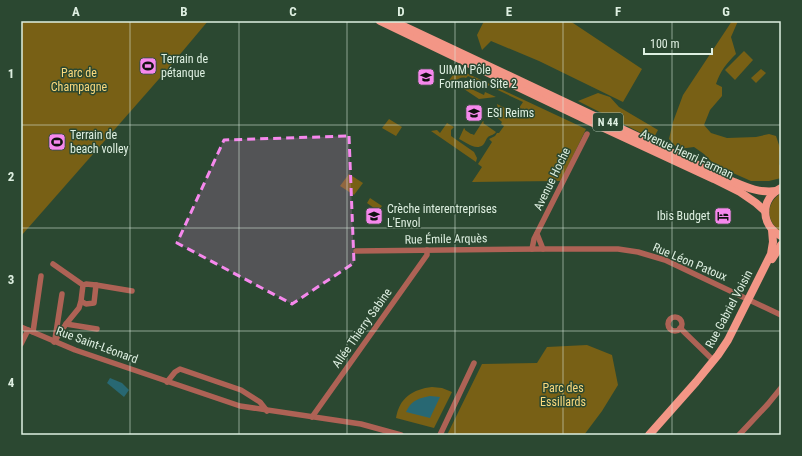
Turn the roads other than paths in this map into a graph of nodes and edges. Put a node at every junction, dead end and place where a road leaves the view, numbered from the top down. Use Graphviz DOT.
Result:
graph roads {
  1 [pos="380,21"];
  2 [pos="393,21"];
  3 [pos="587,134"];
  4 [pos="778,189"];
  5 [pos="765,211"];
  6 [pos="772,230"];
  7 [pos="537,234"];
  8 [pos="781,236"];
  9 [pos="777,243"];
  10 [pos="538,249"];
  11 [pos="427,250"];
  12 [pos="356,251"];
  13 [pos="53,264"];
  14 [pos="41,276"];
  15 [pos="83,285"];
  16 [pos="96,286"];
  17 [pos="132,291"];
  18 [pos="62,294"];
  19 [pos="81,301"];
  20 [pos="750,301"];
  21 [pos="781,315"];
  22 [pos="66,324"];
  23 [pos="21,327"];
  24 [pos="680,328"];
  25 [pos="97,329"];
  26 [pos="30,331"];
  27 [pos="54,342"];
  28 [pos="21,344"];
  29 [pos="714,361"];
  30 [pos="474,363"];
  31 [pos="167,382"];
  32 [pos="781,388"];
  33 [pos="267,411"];
  34 [pos="312,417"];
  35 [pos="401,435"];
  36 [pos="440,435"];
  37 [pos="649,435"];
  38 [pos="655,435"];
  39 [pos="740,435"];
  1 -- 5 [label="main road, Avenue Henri Farman / N 44"];
  2 -- 4 [label="main road, Avenue Henri Farman / N 44"];
  3 -- 7 [label="street, Avenue Hoche"];
  4 -- 5 [label="main road"];
  5 -- 6 [label="main road"];
  6 -- 8 [label="main road"];
  6 -- 9 [label="main road"];
  7 -- 10 [label="street"];
  7 -- 10 [label="street, Avenue Hoche"];
  9 -- 20 [label="main road, Rue Gabriel Voisin"];
  10 -- 11 [label="street, Rue Émile Arquès"];
  10 -- 20 [label="street, Rue Léon Patoux"];
  11 -- 12 [label="street, Rue Émile Arquès"];
  11 -- 34 [label="street, Allée Thierry Sabine"];
  13 -- 15 [label="street"];
  14 -- 26 [label="street"];
  15 -- 16 [label="street"];
  15 -- 19 [label="street"];
  16 -- 17 [label="street"];
  16 -- 19 [label="street"];
  18 -- 27 [label="street"];
  19 -- 22 [label="street"];
  20 -- 21 [label="street, Rue Léon Patoux"];
  20 -- 29 [label="main road, Rue Gabriel Voisin"];
  20 -- 38 [label="main road"];
  22 -- 25 [label="street"];
  22 -- 27 [label="street"];
  23 -- 26 [label="street, Rue Saint-Léonard"];
  24 -- 29 [label="street"];
  26 -- 27 [label="street, Rue Saint-Léonard"];
  26 -- 28 [label="street"];
  27 -- 31 [label="street, Rue Saint-Léonard"];
  29 -- 37 [label="main road, Rue Gabriel Voisin"];
  30 -- 36 [label="street"];
  31 -- 33 [label="street, Rue Saint-Léonard"];
  31 -- 33 [label="street"];
  32 -- 39 [label="street"];
  33 -- 34 [label="street, Rue Saint-Léonard"];
  34 -- 35 [label="street, Rue Saint-Léonard"];
}
